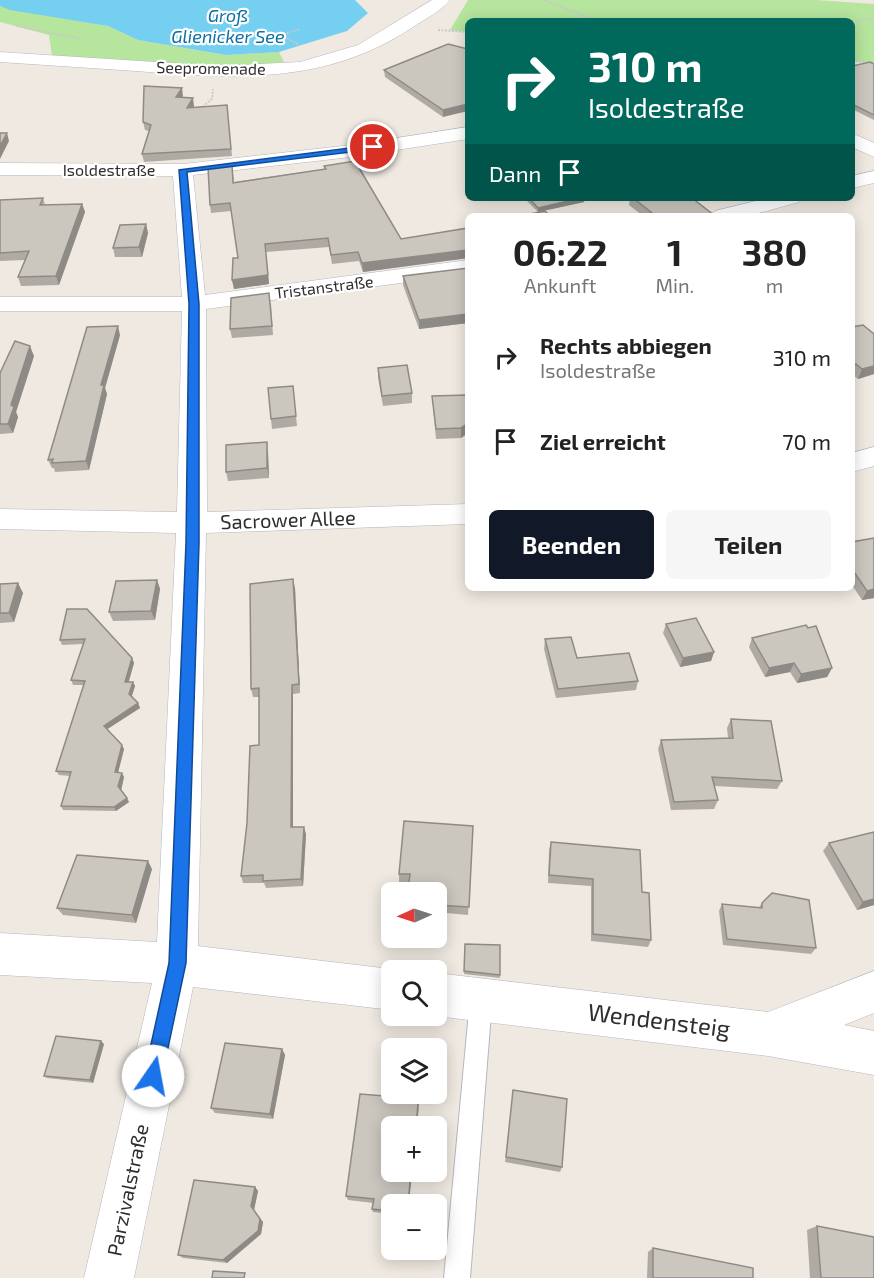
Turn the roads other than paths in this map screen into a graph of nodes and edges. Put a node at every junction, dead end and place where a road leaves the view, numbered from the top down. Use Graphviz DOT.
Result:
graph roads {
  1 [pos="442,0"];
  2 [pos="0,57"];
  3 [pos="465,133"];
  4 [pos="855,141"];
  5 [pos="874,151"];
  6 [pos="0,170"];
  7 [pos="183,170"];
  8 [pos="874,177"];
  9 [pos="855,181"];
  10 [pos="780,201"];
  11 [pos="734,213"];
  12 [pos="465,267"];
  13 [pos="0,304"];
  14 [pos="194,304"];
  15 [pos="874,456"];
  16 [pos="855,463"];
  17 [pos="465,514"];
  18 [pos="0,519"];
  19 [pos="193,523"];
  20 [pos="0,954"];
  21 [pos="177,963"];
  22 [pos="381,988"];
  23 [pos="874,992"];
  24 [pos="447,995"];
  25 [pos="481,1000"];
  26 [pos="768,1034"];
  27 [pos="874,1053"];
  28 [pos="110,1278"];
  29 [pos="457,1278"];
  1 -- 2 [label="street, Seepromenade"];
  3 -- 7 [label="street, Isoldestraße"];
  4 -- 5 [label="street"];
  6 -- 7 [label="street, Isoldestraße"];
  7 -- 14 [label="street, Parzivalstraße"];
  8 -- 9 [label="street"];
  10 -- 11 [label="street"];
  12 -- 14 [label="street, Tristanstraße"];
  13 -- 14 [label="street, Tristanstraße"];
  14 -- 19 [label="street, Parzivalstraße"];
  15 -- 16 [label="street"];
  17 -- 19 [label="street, Sacrower Allee"];
  18 -- 19 [label="street, Sacrower Allee"];
  19 -- 21 [label="street, Parzivalstraße"];
  20 -- 21 [label="street"];
  21 -- 22 [label="street"];
  21 -- 28 [label="street, Parzivalstraße"];
  23 -- 26 [label="street, Wendensteig"];
  24 -- 25 [label="street, Wendensteig"];
  25 -- 26 [label="street, Wendensteig"];
  25 -- 29 [label="lane"];
  26 -- 27 [label="street"];
}
